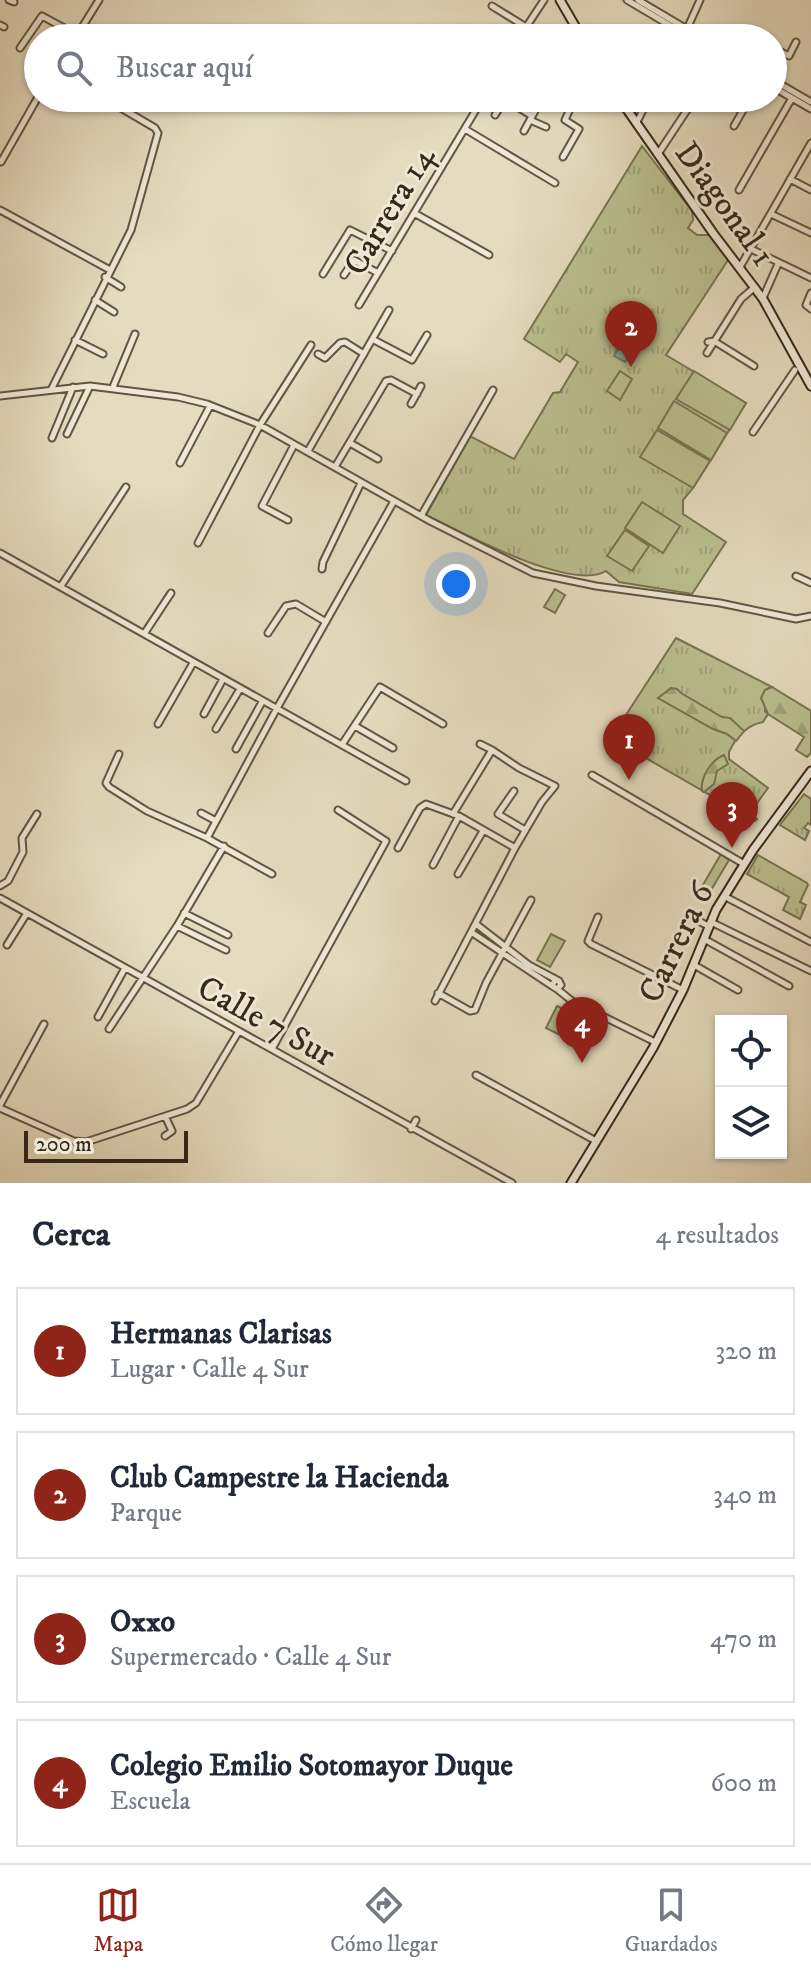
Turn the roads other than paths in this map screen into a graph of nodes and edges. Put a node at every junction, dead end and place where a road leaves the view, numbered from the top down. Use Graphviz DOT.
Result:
graph roads {
  1 [pos="99,0"];
  2 [pos="544,0"];
  3 [pos="560,0"];
  4 [pos="627,0"];
  5 [pos="638,0"];
  6 [pos="701,1"];
  7 [pos="492,6"];
  8 [pos="36,24"];
  9 [pos="56,24"];
  10 [pos="84,24"];
  11 [pos="519,24"];
  12 [pos="528,24"];
  13 [pos="574,24"];
  14 [pos="667,24"];
  15 [pos="679,24"];
  16 [pos="690,24"];
  17 [pos="24,42"];
  18 [pos="796,42"];
  19 [pos="20,48"];
  20 [pos="787,55"];
  21 [pos="787,88"];
  22 [pos="787,95"];
  23 [pos="792,98"];
  24 [pos="811,102"];
  25 [pos="787,107"];
  26 [pos="811,109"];
  27 [pos="29,112"];
  28 [pos="128,112"];
  29 [pos="475,112"];
  30 [pos="497,112"];
  31 [pos="523,112"];
  32 [pos="534,112"];
  33 [pos="569,112"];
  34 [pos="630,112"];
  35 [pos="642,112"];
  36 [pos="686,112"];
  37 [pos="742,112"];
  38 [pos="784,112"];
  39 [pos="495,115"];
  40 [pos="531,118"];
  41 [pos="637,122"];
  42 [pos="734,126"];
  43 [pos="546,127"];
  44 [pos="465,129"];
  45 [pos="524,131"];
  46 [pos="811,143"];
  47 [pos="658,154"];
  48 [pos="563,157"];
  49 [pos="1,162"];
  50 [pos="790,179"];
  51 [pos="555,183"];
  52 [pos="739,190"];
  53 [pos="811,190"];
  54 [pos="0,210"];
  55 [pos="414,213"];
  56 [pos="771,214"];
  57 [pos="811,233"];
  58 [pos="751,249"];
  59 [pos="392,251"];
  60 [pos="489,255"];
  61 [pos="778,264"];
  62 [pos="740,267"];
  63 [pos="110,270"];
  64 [pos="378,273"];
  65 [pos="323,274"];
  66 [pos="344,275"];
  67 [pos="105,277"];
  68 [pos="811,278"];
  69 [pos="121,287"];
  70 [pos="755,287"];
  71 [pos="811,293"];
  72 [pos="763,299"];
  73 [pos="95,300"];
  74 [pos="359,305"];
  75 [pos="808,307"];
  76 [pos="389,310"];
  77 [pos="114,312"];
  78 [pos="135,334"];
  79 [pos="427,335"];
  80 [pos="75,340"];
  81 [pos="374,340"];
  82 [pos="711,342"];
  83 [pos="311,345"];
  84 [pos="707,353"];
  85 [pos="103,354"];
  86 [pos="318,354"];
  87 [pos="364,354"];
  88 [pos="754,366"];
  89 [pos="795,370"];
  90 [pos="90,386"];
  91 [pos="421,386"];
  92 [pos="811,386"];
  93 [pos="73,387"];
  94 [pos="113,387"];
  95 [pos="51,389"];
  96 [pos="493,390"];
  97 [pos="417,394"];
  98 [pos="0,396"];
  99 [pos="411,404"];
  100 [pos="210,406"];
  101 [pos="260,425"];
  102 [pos="753,432"];
  103 [pos="67,434"];
  104 [pos="52,438"];
  105 [pos="350,443"];
  106 [pos="294,445"];
  107 [pos="308,451"];
  108 [pos="378,459"];
  109 [pos="180,463"];
  110 [pos="335,467"];
  111 [pos="361,482"];
  112 [pos="126,487"];
  113 [pos="394,501"];
  114 [pos="421,516"];
  115 [pos="288,520"];
  116 [pos="198,543"];
  117 [pos="0,553"];
  118 [pos="322,569"];
  119 [pos="796,576"];
  120 [pos="811,583"];
  121 [pos="61,586"];
  122 [pos="171,593"];
  123 [pos="811,616"];
  124 [pos="326,622"];
  125 [pos="268,633"];
  126 [pos="144,634"];
  127 [pos="193,663"];
  128 [pos="223,679"];
  129 [pos="240,689"];
  130 [pos="262,702"];
  131 [pos="276,710"];
  132 [pos="204,714"];
  133 [pos="158,724"];
  134 [pos="443,724"];
  135 [pos="355,726"];
  136 [pos="216,729"];
  137 [pos="343,743"];
  138 [pos="480,744"];
  139 [pos="393,748"];
  140 [pos="236,749"];
  141 [pos="492,750"];
  142 [pos="119,754"];
  143 [pos="811,771"];
  144 [pos="592,775"];
  145 [pos="406,781"];
  146 [pos="514,791"];
  147 [pos="338,810"];
  148 [pos="201,813"];
  149 [pos="37,814"];
  150 [pos="456,815"];
  151 [pos="216,821"];
  152 [pos="525,830"];
  153 [pos="483,831"];
  154 [pos="207,838"];
  155 [pos="224,846"];
  156 [pos="398,848"];
  157 [pos="515,848"];
  158 [pos="744,864"];
  159 [pos="433,865"];
  160 [pos="272,874"];
  161 [pos="458,874"];
  162 [pos="0,886"];
  163 [pos="724,896"];
  164 [pos="0,898"];
  165 [pos="531,900"];
  166 [pos="27,913"];
  167 [pos="184,913"];
  168 [pos="598,917"];
  169 [pos="697,920"];
  170 [pos="476,924"];
  171 [pos="709,924"];
  172 [pos="177,926"];
  173 [pos="483,930"];
  174 [pos="471,932"];
  175 [pos="228,935"];
  176 [pos="478,937"];
  177 [pos="703,938"];
  178 [pos="811,942"];
  179 [pos="7,945"];
  180 [pos="506,947"];
  181 [pos="226,950"];
  182 [pos="503,954"];
  183 [pos="516,960"];
  184 [pos="693,964"];
  185 [pos="125,968"];
  186 [pos="811,971"];
  187 [pos="143,978"];
  188 [pos="789,986"];
  189 [pos="683,990"];
  190 [pos="738,990"];
  191 [pos="438,993"];
  192 [pos="435,1001"];
  193 [pos="98,1017"];
  194 [pos="44,1024"];
  195 [pos="109,1029"];
  196 [pos="239,1031"];
  197 [pos="655,1042"];
  198 [pos="272,1049"];
  199 [pos="476,1075"];
  200 [pos="0,1107"];
  201 [pos="165,1116"];
  202 [pos="416,1120"];
  203 [pos="411,1129"];
  204 [pos="165,1136"];
  205 [pos="596,1141"];
  206 [pos="512,1183"];
  207 [pos="571,1183"];
  1 -- 10 [label="street"];
  2 -- 12 [label="street"];
  3 -- 13 [label="main road"];
  4 -- 14 [label="street"];
  5 -- 15 [label="street"];
  6 -- 16 [label="street"];
  7 -- 11 [label="street"];
  8 -- 9 [label="street"];
  17 -- 19 [label="street"];
  18 -- 20 [label="street"];
  21 -- 24 [label="street"];
  22 -- 23 [label="street"];
  23 -- 25 [label="street"];
  23 -- 26 [label="street"];
  27 -- 49 [label="street"];
  28 -- 63 [label="street"];
  29 -- 44 [label="street, Carrera 14"];
  30 -- 39 [label="street"];
  31 -- 40 [label="street"];
  32 -- 40 [label="street"];
  33 -- 48 [label="street"];
  34 -- 41 [label="main road, Diagonal 1"];
  35 -- 41 [label="street"];
  36 -- 47 [label="street"];
  37 -- 42 [label="street"];
  38 -- 52 [label="street"];
  40 -- 43 [label="street"];
  40 -- 45 [label="street"];
  41 -- 47 [label="main road, Diagonal 1"];
  44 -- 51 [label="street"];
  44 -- 55 [label="street, Carrera 14"];
  46 -- 50 [label="street"];
  47 -- 62 [label="main road, Diagonal 1"];
  50 -- 53 [label="street"];
  50 -- 56 [label="street"];
  54 -- 63 [label="street"];
  55 -- 59 [label="street, Carrera 14"];
  55 -- 60 [label="street"];
  56 -- 57 [label="street"];
  56 -- 58 [label="street"];
  58 -- 61 [label="street"];
  58 -- 62 [label="street"];
  59 -- 64 [label="street, Carrera 14"];
  59 -- 65 [label="street"];
  61 -- 68 [label="street"];
  61 -- 72 [label="street"];
  62 -- 70 [label="main road, Diagonal 1"];
  63 -- 67 [label="street"];
  64 -- 66 [label="street"];
  64 -- 74 [label="street, Carrera 14"];
  67 -- 69 [label="street"];
  67 -- 73 [label="street"];
  70 -- 72 [label="main road, Diagonal 1"];
  70 -- 82 [label="street"];
  71 -- 75 [label="street"];
  72 -- 92 [label="main road, Diagonal 1"];
  73 -- 77 [label="street"];
  73 -- 80 [label="street"];
  76 -- 81 [label="street"];
  78 -- 94 [label="street"];
  79 -- 81 [label="street"];
  80 -- 85 [label="street"];
  80 -- 95 [label="street"];
  81 -- 87 [label="street"];
  82 -- 84 [label="street"];
  82 -- 88 [label="street"];
  83 -- 101 [label="street"];
  86 -- 87 [label="street"];
  87 -- 107 [label="street"];
  89 -- 102 [label="street"];
  90 -- 93 [label="street"];
  90 -- 94 [label="street"];
  90 -- 103 [label="street"];
  91 -- 97 [label="street"];
  93 -- 95 [label="street"];
  93 -- 104 [label="street"];
  94 -- 100 [label="street"];
  95 -- 98 [label="street"];
  96 -- 114 [label="street"];
  97 -- 99 [label="street"];
  97 -- 105 [label="street"];
  100 -- 101 [label="street"];
  100 -- 109 [label="street"];
  101 -- 106 [label="street"];
  101 -- 116 [label="street"];
  105 -- 108 [label="street"];
  105 -- 110 [label="street"];
  106 -- 107 [label="street"];
  106 -- 115 [label="street"];
  107 -- 110 [label="street"];
  110 -- 111 [label="street"];
  111 -- 113 [label="street"];
  111 -- 118 [label="street"];
  112 -- 121 [label="street"];
  113 -- 114 [label="street"];
  113 -- 124 [label="street"];
  114 -- 123 [label="street"];
  117 -- 121 [label="street"];
  119 -- 120 [label="street"];
  121 -- 126 [label="street"];
  122 -- 126 [label="street"];
  124 -- 125 [label="street"];
  124 -- 131 [label="street"];
  126 -- 127 [label="street"];
  127 -- 128 [label="street"];
  127 -- 133 [label="street"];
  128 -- 129 [label="street"];
  128 -- 132 [label="street"];
  129 -- 130 [label="street"];
  129 -- 136 [label="street"];
  130 -- 131 [label="street"];
  130 -- 140 [label="street"];
  131 -- 137 [label="street"];
  131 -- 151 [label="street"];
  134 -- 135 [label="street"];
  135 -- 137 [label="street"];
  135 -- 139 [label="street"];
  137 -- 145 [label="street"];
  138 -- 141 [label="street"];
  141 -- 150 [label="street"];
  141 -- 152 [label="street"];
  142 -- 154 [label="street"];
  143 -- 158 [label="main road, Carrera 6"];
  144 -- 158 [label="street"];
  146 -- 152 [label="street"];
  147 -- 198 [label="street"];
  148 -- 151 [label="street"];
  149 -- 162 [label="street"];
  150 -- 153 [label="street"];
  150 -- 156 [label="street"];
  150 -- 159 [label="street"];
  151 -- 154 [label="street"];
  152 -- 157 [label="street"];
  153 -- 157 [label="street"];
  153 -- 161 [label="street"];
  154 -- 155 [label="street"];
  155 -- 160 [label="street"];
  155 -- 167 [label="street"];
  157 -- 170 [label="street"];
  158 -- 163 [label="main road, Carrera 6"];
  163 -- 171 [label="main road, Carrera 6"];
  163 -- 178 [label="street"];
  164 -- 166 [label="street, Calle 7 Sur"];
  165 -- 180 [label="street"];
  166 -- 179 [label="street"];
  166 -- 185 [label="street, Calle 7 Sur"];
  167 -- 172 [label="street"];
  167 -- 175 [label="street"];
  168 -- 189 [label="street"];
  169 -- 171 [label="street"];
  170 -- 173 [label="street"];
  170 -- 174 [label="street"];
  171 -- 177 [label="main road, Carrera 6"];
  171 -- 186 [label="street"];
  172 -- 181 [label="street"];
  172 -- 187 [label="street"];
  173 -- 176 [label="street"];
  173 -- 180 [label="street"];
  174 -- 176 [label="street"];
  174 -- 191 [label="street"];
  176 -- 182 [label="street"];
  177 -- 184 [label="main road, Carrera 6"];
  177 -- 188 [label="street"];
  180 -- 182 [label="street"];
  180 -- 183 [label="street"];
  182 -- 183 [label="street"];
  182 -- 191 [label="street"];
  183 -- 197 [label="street"];
  184 -- 189 [label="main road, Carrera 6"];
  184 -- 190 [label="street"];
  185 -- 187 [label="street, Calle 7 Sur"];
  185 -- 193 [label="street"];
  187 -- 195 [label="street"];
  187 -- 196 [label="street, Calle 7 Sur"];
  189 -- 197 [label="main road, Carrera 6"];
  191 -- 192 [label="street"];
  194 -- 200 [label="street"];
  196 -- 198 [label="street, Calle 7 Sur"];
  196 -- 201 [label="street"];
  197 -- 205 [label="main road, Carrera 6"];
  198 -- 203 [label="street, Calle 7 Sur"];
  199 -- 205 [label="street"];
  200 -- 201 [label="street"];
  201 -- 204 [label="street"];
  202 -- 203 [label="street"];
  203 -- 206 [label="street, Calle 7 Sur"];
  205 -- 207 [label="main road, Carrera 6"];
}
